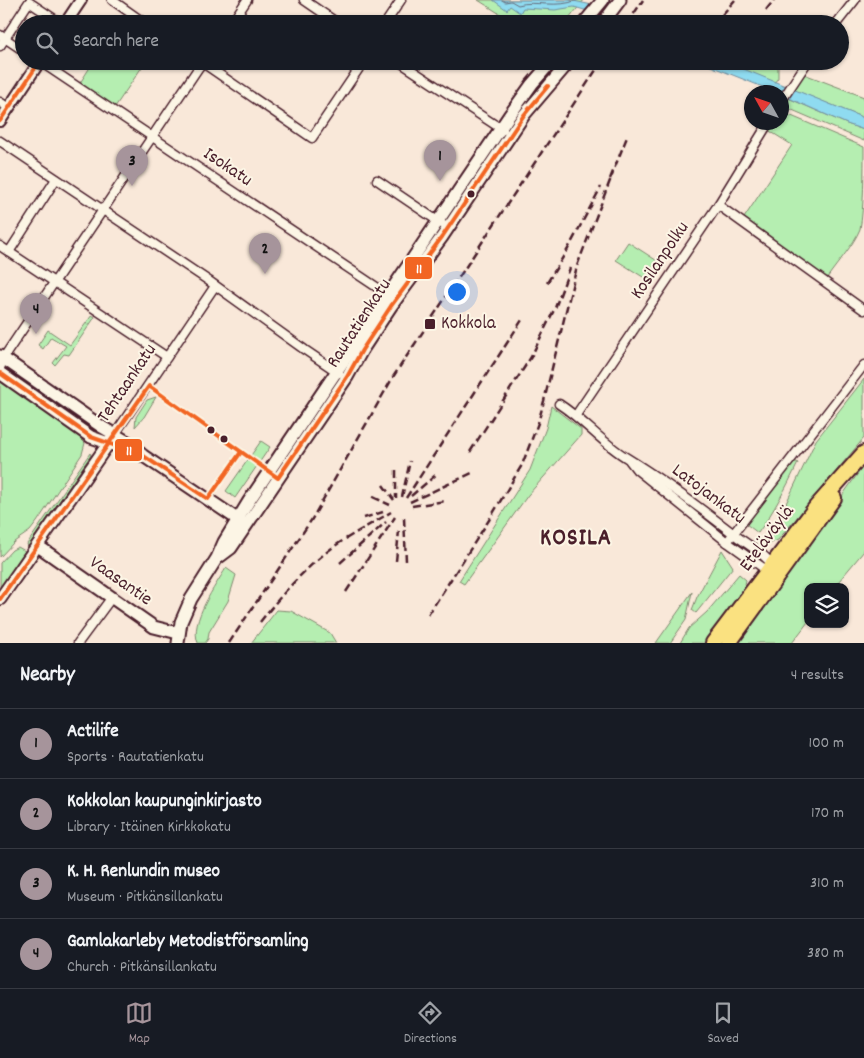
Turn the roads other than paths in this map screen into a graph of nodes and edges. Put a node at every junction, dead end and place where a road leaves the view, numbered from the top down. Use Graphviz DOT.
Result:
graph roads {
  1 [pos="81,0"];
  2 [pos="112,0"];
  3 [pos="247,0"];
  4 [pos="304,0"];
  5 [pos="400,0"];
  6 [pos="602,0"];
  7 [pos="620,0"];
  8 [pos="855,0"];
  9 [pos="19,15"];
  10 [pos="49,15"];
  11 [pos="70,15"];
  12 [pos="133,15"];
  13 [pos="237,15"];
  14 [pos="326,15"];
  15 [pos="391,15"];
  16 [pos="590,15"];
  17 [pos="609,15"];
  18 [pos="843,15"];
  19 [pos="15,21"];
  20 [pos="3,37"];
  21 [pos="15,45"];
  22 [pos="0,46"];
  23 [pos="33,70"];
  24 [pos="53,70"];
  25 [pos="196,70"];
  26 [pos="213,70"];
  27 [pos="358,70"];
  28 [pos="412,70"];
  29 [pos="544,70"];
  30 [pos="562,70"];
  31 [pos="801,70"];
  32 [pos="789,87"];
  33 [pos="4,105"];
  34 [pos="0,121"];
  35 [pos="764,130"];
  36 [pos="505,132"];
  37 [pos="152,137"];
  38 [pos="0,141"];
  39 [pos="56,179"];
  40 [pos="377,180"];
  41 [pos="718,205"];
  42 [pos="102,210"];
  43 [pos="443,225"];
  44 [pos="0,246"];
  45 [pos="9,252"];
  46 [pos="54,282"];
  47 [pos="215,286"];
  48 [pos="389,302"];
  49 [pos="864,310"];
  50 [pos="167,357"];
  51 [pos="1,361"];
  52 [pos="864,365"];
  53 [pos="0,373"];
  54 [pos="342,374"];
  55 [pos="559,404"];
  56 [pos="576,415"];
  57 [pos="112,439"];
  58 [pos="861,457"];
  59 [pos="627,458"];
  60 [pos="242,522"];
  61 [pos="734,534"];
  62 [pos="727,542"];
  63 [pos="38,546"];
  64 [pos="773,570"];
  65 [pos="112,597"];
  66 [pos="0,599"];
  67 [pos="178,638"];
  68 [pos="78,643"];
  69 [pos="714,643"];
  70 [pos="730,643"];
  1 -- 11 [label="street"];
  2 -- 12 [label="street"];
  3 -- 13 [label="street"];
  4 -- 14 [label="street"];
  5 -- 15 [label="street"];
  6 -- 16 [label="main road"];
  7 -- 17 [label="main road"];
  8 -- 18 [label="street"];
  9 -- 10 [label="street"];
  19 -- 20 [label="street"];
  20 -- 21 [label="street"];
  20 -- 22 [label="street"];
  23 -- 33 [label="street"];
  24 -- 37 [label="street, Isokatu"];
  25 -- 37 [label="street"];
  26 -- 27 [label="street"];
  28 -- 36 [label="street"];
  29 -- 36 [label="main road, Rautatienkatu"];
  30 -- 36 [label="main road, Rautatienkatu"];
  31 -- 32 [label="street"];
  33 -- 34 [label="street"];
  35 -- 41 [label="street, Kosilanpolku"];
  36 -- 43 [label="main road, Rautatienkatu"];
  37 -- 42 [label="street"];
  37 -- 48 [label="street, Isokatu"];
  38 -- 39 [label="street"];
  39 -- 42 [label="street"];
  39 -- 45 [label="street"];
  40 -- 43 [label="street"];
  41 -- 49 [label="street"];
  41 -- 56 [label="street, Kosilanpolku"];
  42 -- 46 [label="street"];
  42 -- 47 [label="street"];
  43 -- 48 [label="main road, Rautatienkatu"];
  44 -- 45 [label="street"];
  45 -- 46 [label="street"];
  46 -- 50 [label="street"];
  46 -- 51 [label="street"];
  47 -- 50 [label="street, Tehtaankatu"];
  47 -- 54 [label="street"];
  48 -- 54 [label="main road, Rautatienkatu"];
  50 -- 57 [label="street, Tehtaankatu"];
  51 -- 57 [label="main road"];
  52 -- 61 [label="street"];
  53 -- 57 [label="main road"];
  54 -- 60 [label="main road, Rautatienkatu"];
  55 -- 56 [label="street, Latojankatu"];
  56 -- 59 [label="street, Latojankatu"];
  57 -- 60 [label="main road"];
  57 -- 63 [label="main road, Tehtaankatu"];
  58 -- 64 [label="highway, Eteläväylä"];
  59 -- 61 [label="street, Latojankatu"];
  59 -- 62 [label="street, Latojankatu"];
  60 -- 67 [label="main road, Rautatienkatu"];
  61 -- 62 [label="street"];
  61 -- 64 [label="street, Latojankatu"];
  62 -- 64 [label="street, Latojankatu"];
  63 -- 65 [label="main road, Vaasantie"];
  63 -- 66 [label="main road, Tehtaankatu"];
  64 -- 69 [label="highway, Eteläväylä"];
  64 -- 70 [label="highway, Eteläväylä"];
  65 -- 67 [label="main road, Vaasantie"];
  65 -- 68 [label="street"];
}
